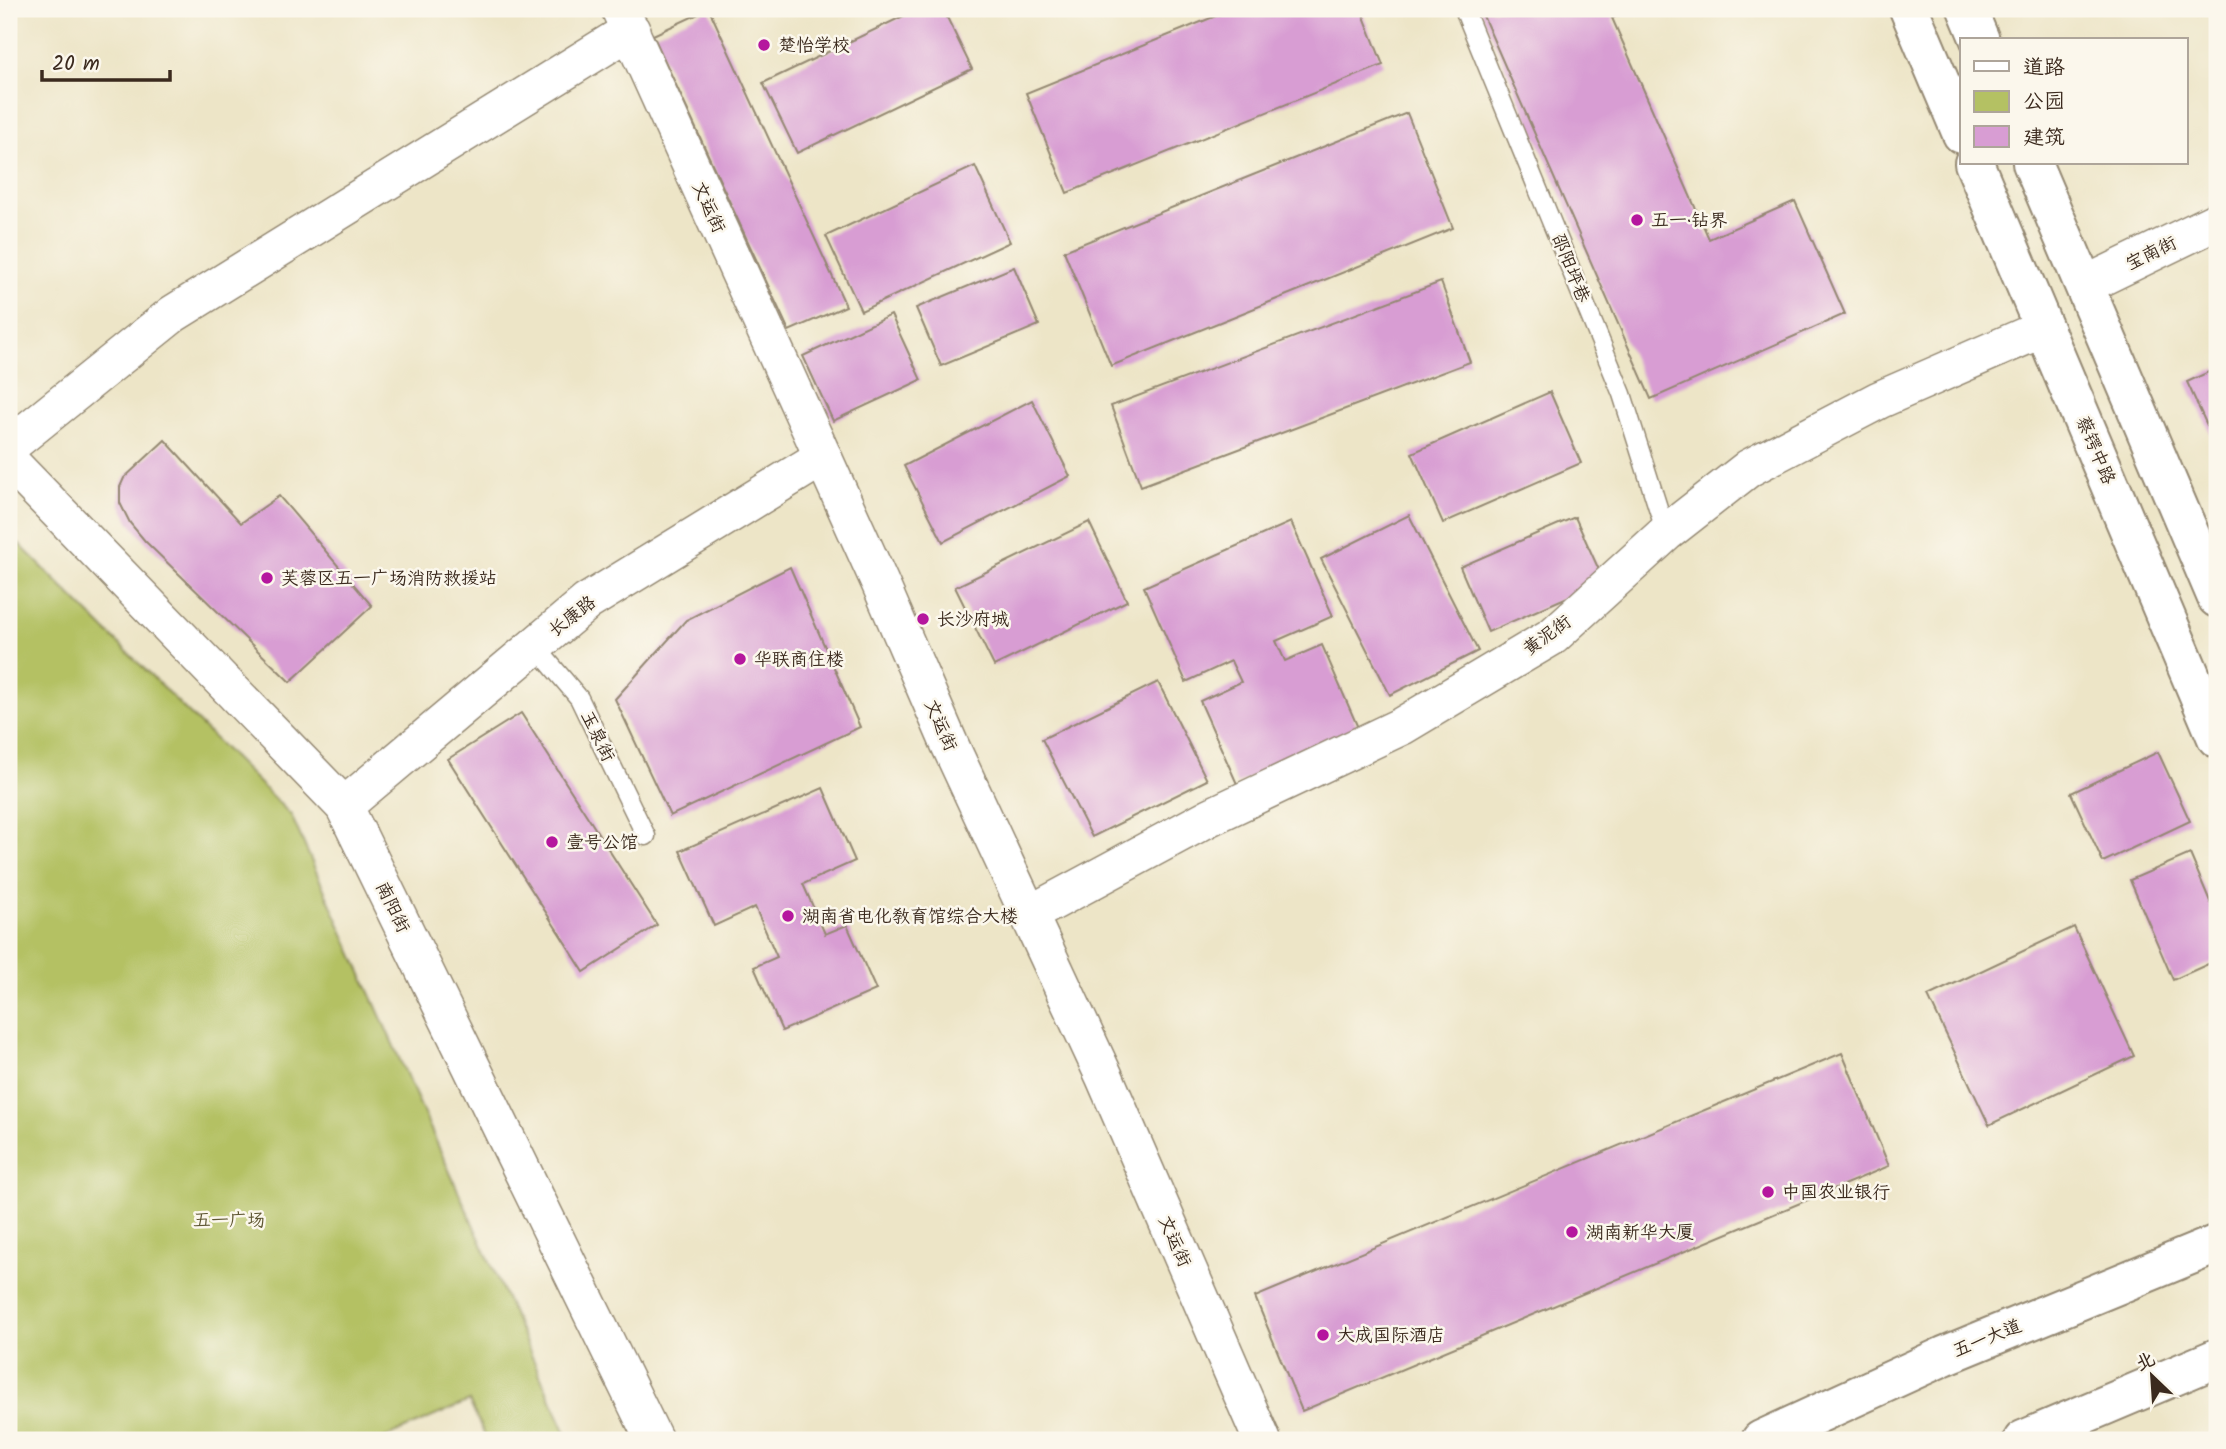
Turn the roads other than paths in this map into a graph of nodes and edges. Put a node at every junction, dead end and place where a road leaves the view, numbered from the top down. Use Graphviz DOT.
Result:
graph roads {
  1 [pos="1464,9"];
  2 [pos="1909,9"];
  3 [pos="1967,9"];
  4 [pos="625,20"];
  5 [pos="1979,38"];
  6 [pos="1960,129"];
  7 [pos="1974,164"];
  8 [pos="2032,164"];
  9 [pos="2217,221"];
  10 [pos="2085,285"];
  11 [pos="2044,328"];
  12 [pos="9,446"];
  13 [pos="823,457"];
  14 [pos="9,461"];
  15 [pos="1666,533"];
  16 [pos="2217,598"];
  17 [pos="534,646"];
  18 [pos="2217,738"];
  19 [pos="344,806"];
  20 [pos="646,836"];
  21 [pos="1030,914"];
  22 [pos="2217,1244"];
  23 [pos="2217,1358"];
  24 [pos="654,1440"];
  25 [pos="1262,1440"];
  26 [pos="1761,1440"];
  27 [pos="2022,1440"];
  1 -- 15 [label="lane, 邵阳坪巷"];
  2 -- 6 [label="main road"];
  3 -- 5 [label="main road"];
  4 -- 12 [label="street"];
  4 -- 13 [label="street, 文运街"];
  7 -- 11 [label="main road, 蔡锷中路"];
  8 -- 10 [label="main road"];
  9 -- 10 [label="street, 宝南街"];
  10 -- 16 [label="main road"];
  11 -- 15 [label="street, 黄泥街"];
  11 -- 18 [label="main road, 蔡锷中路"];
  13 -- 17 [label="street, 长康路"];
  13 -- 21 [label="street, 文运街"];
  14 -- 19 [label="street, 南阳街"];
  15 -- 21 [label="street, 黄泥街"];
  17 -- 19 [label="street, 长康路"];
  17 -- 20 [label="lane, 玉泉街"];
  19 -- 24 [label="street, 南阳街"];
  21 -- 25 [label="street, 文运街"];
  22 -- 26 [label="main road, 五一大道"];
  23 -- 27 [label="main road"];
}
